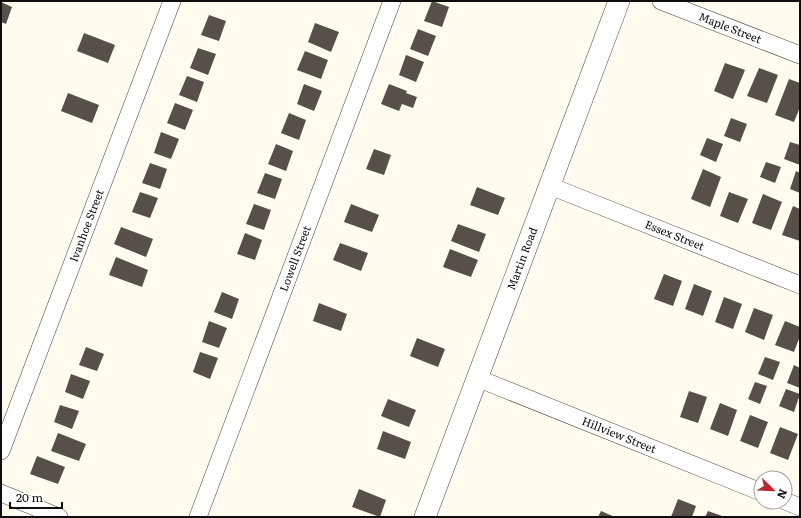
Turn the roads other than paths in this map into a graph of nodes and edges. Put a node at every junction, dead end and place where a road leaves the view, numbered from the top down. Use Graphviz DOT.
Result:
graph roads {
  1 [pos="172,1"];
  2 [pos="392,1"];
  3 [pos="619,1"];
  4 [pos="661,1"];
  5 [pos="800,55"];
  6 [pos="550,186"];
  7 [pos="800,284"];
  8 [pos="477,378"];
  9 [pos="1,451"];
  10 [pos="753,489"];
  11 [pos="1,494"];
  12 [pos="59,517"];
  13 [pos="198,517"];
  14 [pos="425,517"];
  1 -- 9 [label="street, Ivanhoe Street"];
  2 -- 13 [label="street, Lowell Street"];
  3 -- 6 [label="street, Martin Road"];
  4 -- 5 [label="street, Maple Street"];
  6 -- 7 [label="street, Essex Street"];
  6 -- 8 [label="street, Martin Road"];
  8 -- 10 [label="street, Hillview Street"];
  8 -- 14 [label="street, Martin Road"];
  11 -- 12 [label="street"];
}
